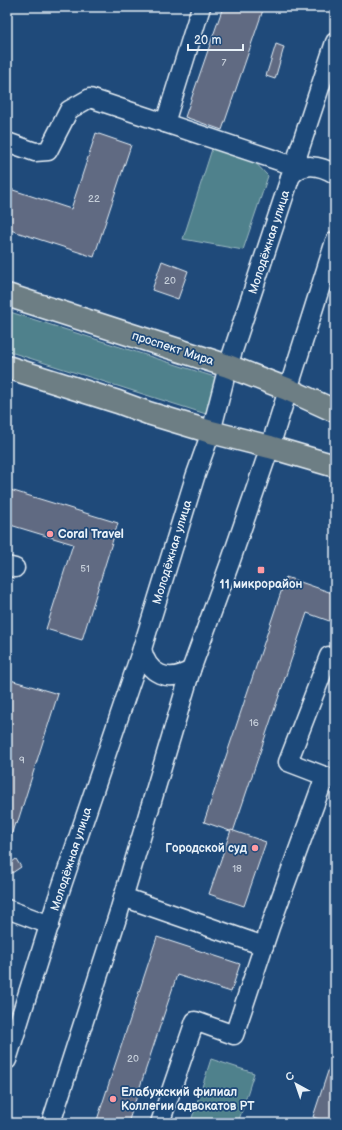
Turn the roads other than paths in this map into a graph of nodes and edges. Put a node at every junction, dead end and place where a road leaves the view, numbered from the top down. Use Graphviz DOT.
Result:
graph roads {
  1 [pos="201,7"];
  2 [pos="335,42"];
  3 [pos="165,123"];
  4 [pos="7,142"];
  5 [pos="292,172"];
  6 [pos="335,174"];
  7 [pos="335,241"];
  8 [pos="7,295"];
  9 [pos="228,366"];
  10 [pos="7,367"];
  11 [pos="287,389"];
  12 [pos="335,411"];
  13 [pos="211,432"];
  14 [pos="270,447"];
  15 [pos="335,466"];
  16 [pos="142,649"];
  17 [pos="335,658"];
  18 [pos="191,670"];
  19 [pos="330,778"];
  20 [pos="123,897"];
  21 [pos="7,909"];
  22 [pos="50,924"];
  23 [pos="264,946"];
  24 [pos="7,1060"];
  25 [pos="51,1123"];
  26 [pos="160,1123"];
  1 -- 3 [label="street"];
  2 -- 5 [label="street, Молодёжная улица"];
  3 -- 4 [label="street"];
  3 -- 5 [label="street"];
  5 -- 6 [label="street"];
  5 -- 9 [label="street, Молодёжная улица"];
  7 -- 11 [label="street"];
  8 -- 9 [label="main road, проспект Мира"];
  9 -- 11 [label="main road, проспект Мира"];
  9 -- 13 [label="street, Молодёжная улица"];
  10 -- 13 [label="main road"];
  11 -- 12 [label="main road, проспект Мира"];
  11 -- 14 [label="street"];
  13 -- 14 [label="main road"];
  13 -- 16 [label="street, Молодёжная улица"];
  14 -- 15 [label="main road"];
  14 -- 18 [label="street"];
  16 -- 18 [label="street"];
  16 -- 22 [label="street, Молодёжная улица"];
  17 -- 19 [label="street"];
  18 -- 20 [label="street"];
  19 -- 23 [label="street"];
  20 -- 23 [label="street"];
  20 -- 25 [label="street"];
  21 -- 22 [label="street"];
  22 -- 24 [label="street, Молодёжная улица"];
  23 -- 26 [label="street"];
}
